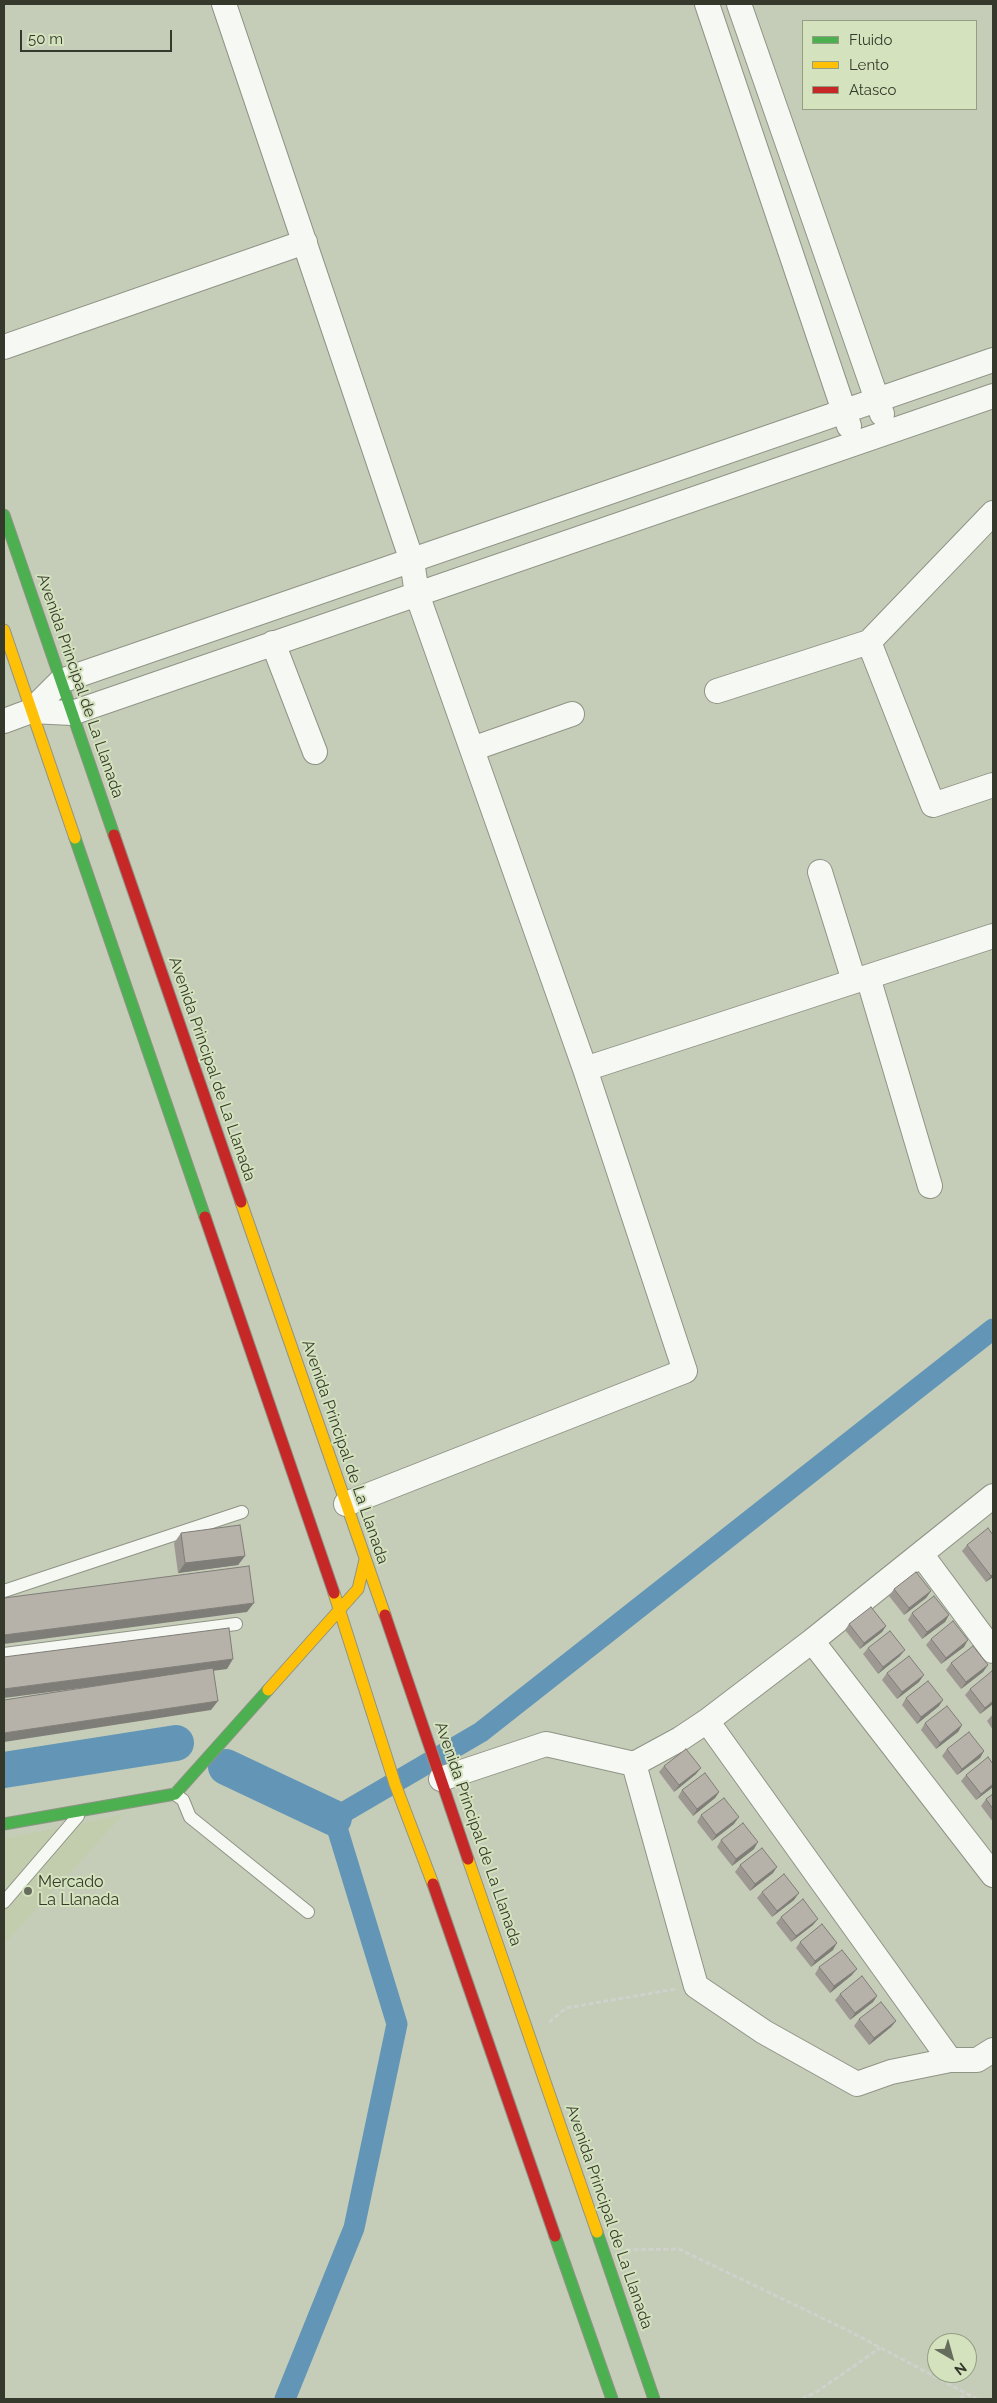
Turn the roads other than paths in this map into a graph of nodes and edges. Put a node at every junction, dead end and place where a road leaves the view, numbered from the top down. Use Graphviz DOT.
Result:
graph roads {
  1 [pos="224,4"];
  2 [pos="707,4"];
  3 [pos="739,4"];
  4 [pos="305,242"];
  5 [pos="4,346"];
  6 [pos="993,360"];
  7 [pos="993,396"];
  8 [pos="877,401"];
  9 [pos="844,412"];
  10 [pos="888,432"];
  11 [pos="855,444"];
  12 [pos="993,513"];
  13 [pos="4,515"];
  14 [pos="412,561"];
  15 [pos="418,594"];
  16 [pos="4,630"];
  17 [pos="869,642"];
  18 [pos="273,643"];
  19 [pos="61,681"];
  20 [pos="717,691"];
  21 [pos="31,711"];
  22 [pos="72,713"];
  23 [pos="572,714"];
  24 [pos="4,721"];
  25 [pos="472,749"];
  26 [pos="315,752"];
  27 [pos="993,785"];
  28 [pos="820,872"];
  29 [pos="993,936"];
  30 [pos="861,979"];
  31 [pos="586,1069"];
  32 [pos="930,1186"];
  33 [pos="993,1496"];
  34 [pos="346,1504"];
  35 [pos="242,1512"];
  36 [pos="920,1554"];
  37 [pos="365,1560"];
  38 [pos="4,1591"];
  39 [pos="355,1608"];
  40 [pos="340,1610"];
  41 [pos="370,1612"];
  42 [pos="386,1621"];
  43 [pos="236,1624"];
  44 [pos="812,1642"];
  45 [pos="993,1652"];
  46 [pos="4,1654"];
  47 [pos="707,1721"];
  48 [pos="634,1764"];
  49 [pos="441,1779"];
  50 [pos="175,1794"];
  51 [pos="88,1808"];
  52 [pos="4,1824"];
  53 [pos="993,1875"];
  54 [pos="4,1902"];
  55 [pos="308,1912"];
  56 [pos="988,2058"];
  57 [pos="950,2060"];
  58 [pos="612,2399"];
  59 [pos="654,2399"];
  1 -- 4 [label="street"];
  2 -- 9 [label="street"];
  3 -- 8 [label="street"];
  4 -- 5 [label="street"];
  4 -- 14 [label="street"];
  6 -- 8 [label="street"];
  7 -- 10 [label="street"];
  8 -- 9 [label="street"];
  8 -- 10 [label="street"];
  9 -- 11 [label="street"];
  9 -- 14 [label="street"];
  10 -- 11 [label="street"];
  11 -- 15 [label="street"];
  12 -- 17 [label="street"];
  13 -- 19 [label="main road, Avenida Principal de La Llanada"];
  14 -- 15 [label="street"];
  14 -- 19 [label="street"];
  15 -- 18 [label="street"];
  15 -- 25 [label="street"];
  16 -- 21 [label="main road"];
  17 -- 20 [label="street"];
  17 -- 27 [label="street"];
  18 -- 22 [label="street"];
  18 -- 26 [label="street"];
  19 -- 21 [label="street"];
  19 -- 22 [label="main road, Avenida Principal de La Llanada"];
  21 -- 22 [label="street"];
  21 -- 24 [label="street"];
  21 -- 40 [label="main road"];
  22 -- 34 [label="main road, Avenida Principal de La Llanada"];
  23 -- 25 [label="street"];
  25 -- 31 [label="street"];
  28 -- 30 [label="street"];
  29 -- 30 [label="street"];
  30 -- 31 [label="street"];
  30 -- 32 [label="street"];
  31 -- 34 [label="street"];
  33 -- 36 [label="street"];
  34 -- 37 [label="main road, Avenida Principal de La Llanada"];
  35 -- 38 [label="lane"];
  36 -- 44 [label="street"];
  36 -- 45 [label="street"];
  37 -- 40 [label="main road"];
  37 -- 42 [label="main road, Avenida Principal de La Llanada"];
  39 -- 40 [label="main road"];
  40 -- 50 [label="main road"];
  40 -- 58 [label="main road"];
  41 -- 42 [label="main road"];
  42 -- 49 [label="main road, Avenida Principal de La Llanada"];
  43 -- 46 [label="lane"];
  44 -- 47 [label="street"];
  44 -- 53 [label="street"];
  47 -- 48 [label="street"];
  47 -- 57 [label="street"];
  48 -- 49 [label="street"];
  48 -- 57 [label="street"];
  49 -- 59 [label="main road, Avenida Principal de La Llanada"];
  50 -- 51 [label="main road"];
  50 -- 55 [label="lane"];
  51 -- 52 [label="main road"];
  51 -- 54 [label="lane"];
  56 -- 57 [label="street"];
}
